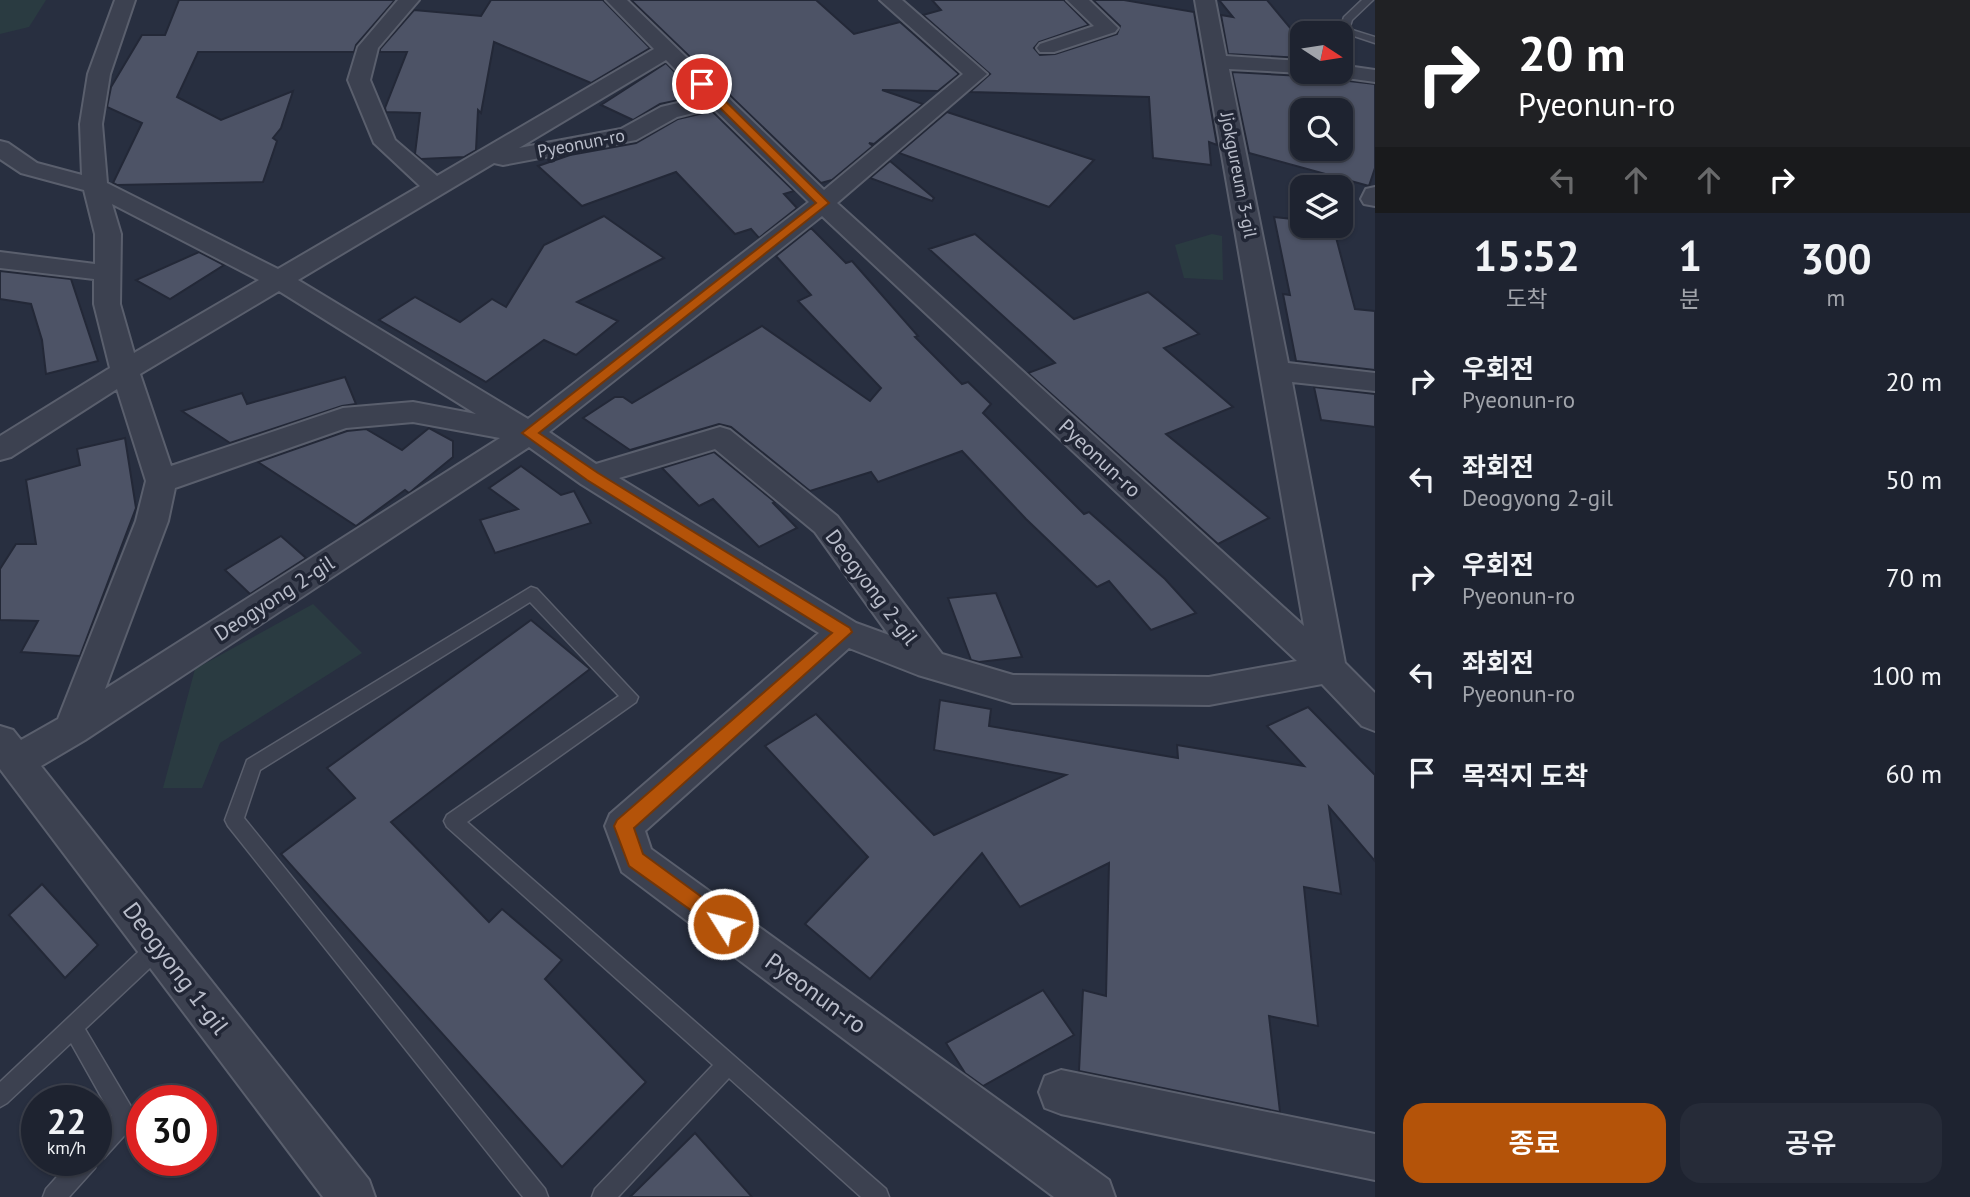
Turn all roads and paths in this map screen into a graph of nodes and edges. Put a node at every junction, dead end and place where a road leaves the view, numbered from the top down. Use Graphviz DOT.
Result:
graph roads {
  1 [pos="125,0"];
  2 [pos="409,0"];
  3 [pos="616,0"];
  4 [pos="890,0"];
  5 [pos="1077,0"];
  6 [pos="1204,0"];
  7 [pos="1368,0"];
  8 [pos="1375,40"];
  9 [pos="1047,48"];
  10 [pos="667,50"];
  11 [pos="1217,62"];
  12 [pos="1290,67"];
  13 [pos="1353,73"];
  14 [pos="1375,76"];
  15 [pos="719,100"];
  16 [pos="0,148"];
  17 [pos="480,162"];
  18 [pos="95,186"];
  19 [pos="436,188"];
  20 [pos="823,203"];
  21 [pos="0,260"];
  22 [pos="107,273"];
  23 [pos="281,281"];
  24 [pos="125,371"];
  25 [pos="1276,371"];
  26 [pos="1375,382"];
  27 [pos="529,433"];
  28 [pos="0,450"];
  29 [pos="592,476"];
  30 [pos="161,481"];
  31 [pos="844,632"];
  32 [pos="930,665"];
  33 [pos="1329,669"];
  34 [pos="1375,716"];
  35 [pos="72,729"];
  36 [pos="6,757"];
  37 [pos="159,946"];
  38 [pos="73,1028"];
  39 [pos="728,1064"];
  40 [pos="106,1085"];
  41 [pos="1061,1092"];
  42 [pos="0,1096"];
  43 [pos="112,1096"];
  44 [pos="112,1132"];
  45 [pos="1375,1157"];
  46 [pos="73,1176"];
  47 [pos="54,1197"];
  48 [pos="352,1197"];
  49 [pos="537,1197"];
  50 [pos="603,1197"];
  51 [pos="878,1197"];
  52 [pos="1092,1197"];
  1 -- 18 [label="street"];
  2 -- 19 [label="street"];
  3 -- 10 [label="street, Pyeonun-ro"];
  4 -- 20 [label="street"];
  5 -- 9 [label="street"];
  6 -- 11 [label="street, Jjokgureum 3-gil"];
  7 -- 8 [label="lane"];
  10 -- 15 [label="street, Pyeonun-ro"];
  10 -- 17 [label="street, Pyeonun-ro"];
  11 -- 12 [label="street"];
  11 -- 25 [label="street, Jjokgureum 3-gil"];
  13 -- 14 [label="street"];
  15 -- 17 [label="street, Pyeonun-ro"];
  15 -- 20 [label="street, Pyeonun-ro"];
  16 -- 18 [label="street, Deogyong 2-gil"];
  17 -- 19 [label="street, Pyeonun-ro"];
  18 -- 22 [label="street"];
  18 -- 23 [label="street, Deogyong 2-gil"];
  19 -- 23 [label="street"];
  20 -- 27 [label="street"];
  20 -- 33 [label="street, Pyeonun-ro"];
  21 -- 22 [label="street"];
  22 -- 24 [label="street"];
  23 -- 24 [label="street"];
  23 -- 27 [label="street, Deogyong 2-gil"];
  24 -- 28 [label="street"];
  24 -- 30 [label="street"];
  25 -- 26 [label="street"];
  25 -- 33 [label="street, Jjokgureum 3-gil"];
  27 -- 29 [label="street, Deogyong 2-gil"];
  27 -- 30 [label="street, Deogyong 2-gil"];
  27 -- 35 [label="street, Deogyong 2-gil"];
  29 -- 31 [label="street, Deogyong 2-gil"];
  29 -- 32 [label="street, Deogyong 2-gil"];
  30 -- 35 [label="street"];
  31 -- 32 [label="street, Deogyong 2-gil"];
  31 -- 52 [label="street, Pyeonun-ro"];
  32 -- 33 [label="street, Deogyong 2-gil"];
  33 -- 34 [label="street, Pyeonun-ro"];
  35 -- 36 [label="street, Deogyong 2-gil"];
  36 -- 37 [label="street, Deogyong 1-gil"];
  37 -- 38 [label="lane"];
  37 -- 48 [label="street, Deogyong 1-gil"];
  38 -- 40 [label="lane"];
  38 -- 42 [label="lane"];
  39 -- 49 [label="lane"];
  39 -- 50 [label="lane"];
  39 -- 51 [label="lane"];
  41 -- 45 [label="street"];
  43 -- 44 [label="lane"];
  46 -- 47 [label="lane"];
}
